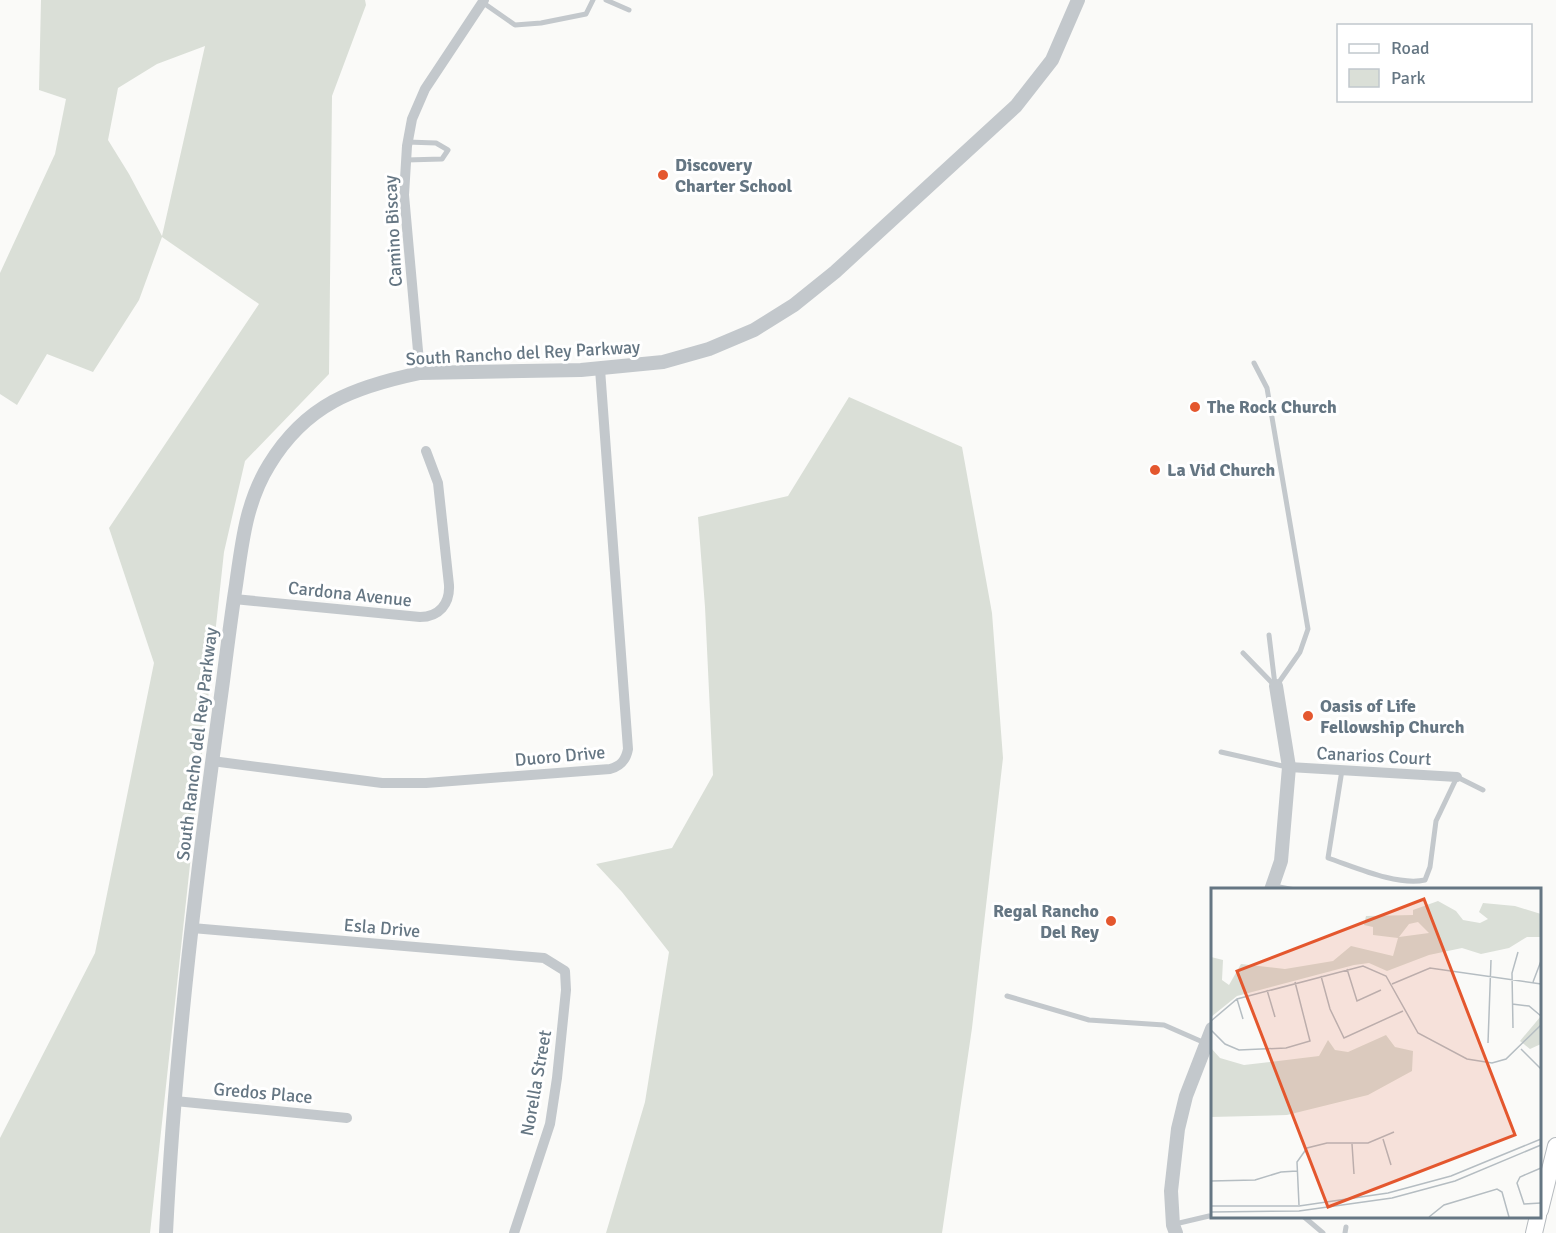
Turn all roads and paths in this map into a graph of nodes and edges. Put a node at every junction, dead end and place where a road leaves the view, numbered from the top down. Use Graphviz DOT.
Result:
graph roads {
  1 [pos="593,0"];
  2 [pos="606,0"];
  3 [pos="1078,0"];
  4 [pos="483,1"];
  5 [pos="629,10"];
  6 [pos="407,142"];
  7 [pos="406,160"];
  8 [pos="1254,363"];
  9 [pos="600,369"];
  10 [pos="420,373"];
  11 [pos="426,451"];
  12 [pos="234,598"];
  13 [pos="1269,635"];
  14 [pos="1243,653"];
  15 [pos="1276,686"];
  16 [pos="1221,752"];
  17 [pos="212,761"];
  18 [pos="1289,767"];
  19 [pos="1342,770"];
  20 [pos="1456,777"];
  21 [pos="1483,790"];
  22 [pos="1272,888"];
  23 [pos="192,928"];
  24 [pos="565,971"];
  25 [pos="1007,996"];
  26 [pos="1211,1032"];
  27 [pos="1206,1044"];
  28 [pos="175,1101"];
  29 [pos="347,1118"];
  30 [pos="1556,1146"];
  31 [pos="1541,1202"];
  32 [pos="1209,1216"];
  33 [pos="1305,1218"];
  34 [pos="1538,1218"];
  35 [pos="1175,1229"];
  36 [pos="166,1233"];
  37 [pos="514,1233"];
  38 [pos="1323,1233"];
  39 [pos="1534,1233"];
  1 -- 4 [label="lane"];
  2 -- 5 [label="lane"];
  3 -- 9 [label="street, South Rancho del Rey Parkway"];
  4 -- 6 [label="street, Camino Biscay"];
  6 -- 7 [label="street, Camino Biscay"];
  6 -- 7 [label="lane"];
  7 -- 10 [label="street, Camino Biscay"];
  8 -- 15 [label="lane"];
  9 -- 10 [label="street, South Rancho del Rey Parkway"];
  9 -- 17 [label="street, Duoro Drive"];
  10 -- 12 [label="street, South Rancho del Rey Parkway"];
  11 -- 12 [label="street, Cardona Avenue"];
  12 -- 17 [label="street, South Rancho del Rey Parkway"];
  13 -- 15 [label="lane"];
  14 -- 15 [label="lane"];
  15 -- 18 [label="street"];
  16 -- 18 [label="lane"];
  17 -- 23 [label="street, South Rancho del Rey Parkway"];
  18 -- 19 [label="street, Canarios Court"];
  18 -- 22 [label="street"];
  19 -- 20 [label="street, Canarios Court"];
  19 -- 20 [label="lane"];
  20 -- 21 [label="lane"];
  23 -- 24 [label="street, Esla Drive"];
  23 -- 28 [label="street, South Rancho del Rey Parkway"];
  24 -- 37 [label="street, Norella Street"];
  25 -- 27 [label="lane"];
  26 -- 27 [label="street"];
  27 -- 35 [label="street"];
  28 -- 29 [label="street, Gredos Place"];
  28 -- 36 [label="street, South Rancho del Rey Parkway"];
  30 -- 31 [label="main road"];
  32 -- 35 [label="lane"];
  33 -- 38 [label="lane"];
  34 -- 39 [label="main road"];
}
